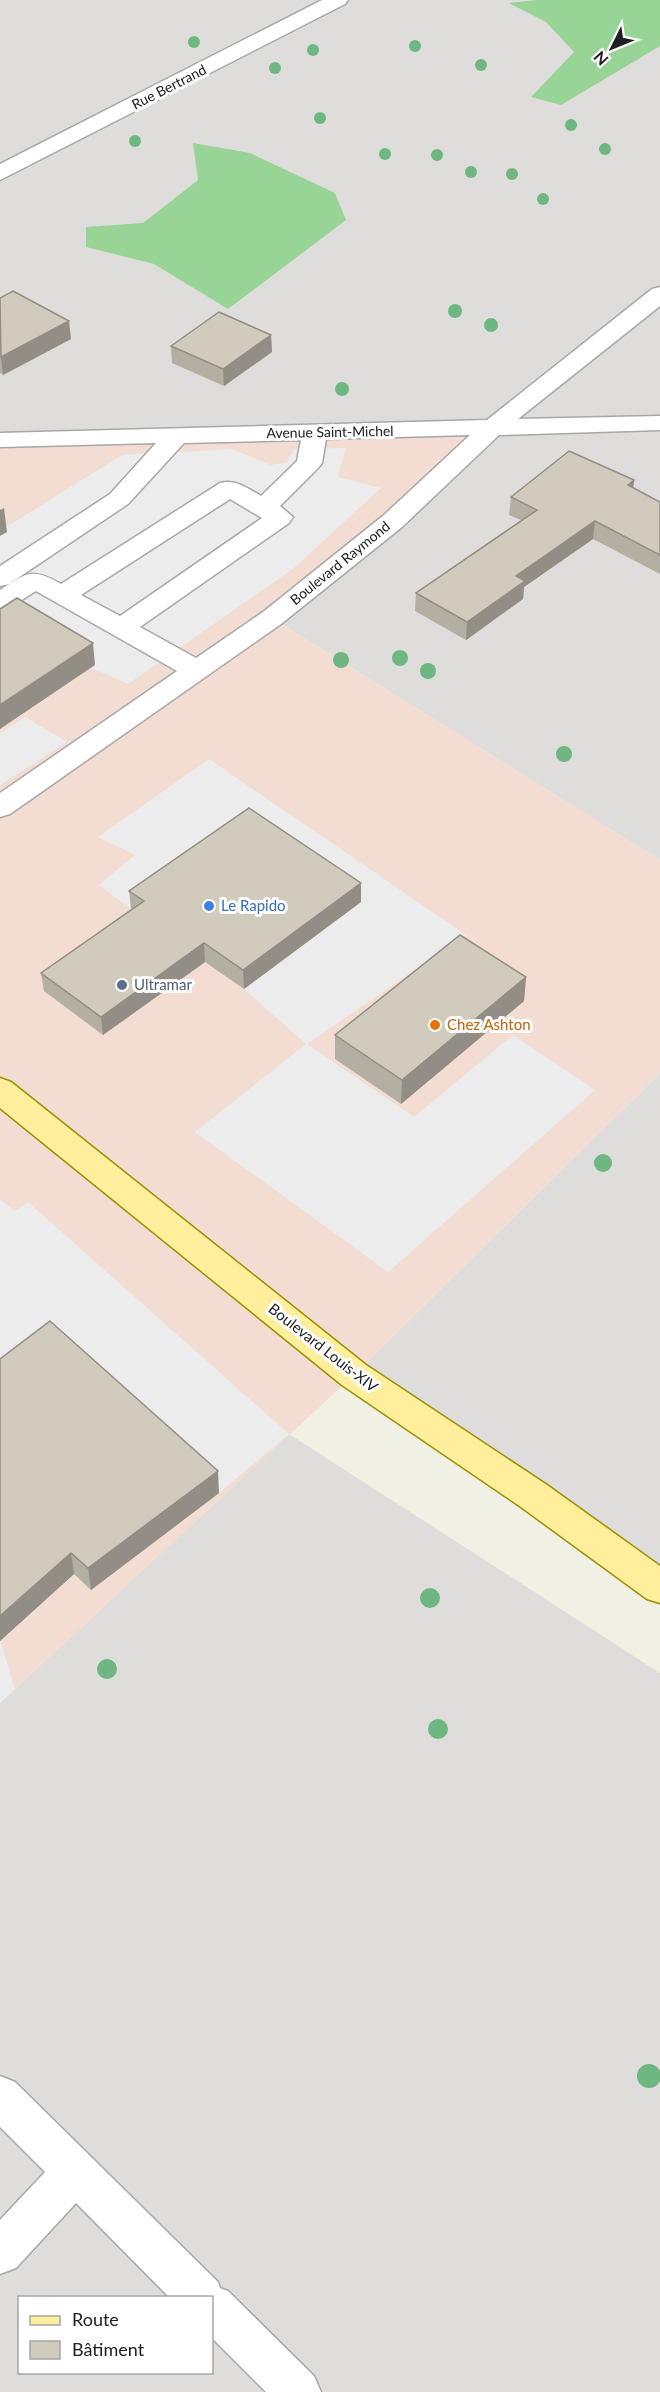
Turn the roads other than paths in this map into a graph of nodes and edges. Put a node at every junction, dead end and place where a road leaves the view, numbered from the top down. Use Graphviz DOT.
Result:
graph roads {
  1 [pos="338,0"];
  2 [pos="0,174"];
  3 [pos="660,294"];
  4 [pos="660,423"];
  5 [pos="492,428"];
  6 [pos="315,432"];
  7 [pos="177,436"];
  8 [pos="0,440"];
  9 [pos="264,507"];
  10 [pos="0,578"];
  11 [pos="62,595"];
  12 [pos="0,602"];
  13 [pos="120,628"];
  14 [pos="197,670"];
  15 [pos="0,807"];
  16 [pos="0,1090"];
  17 [pos="658,1583"];
  18 [pos="0,2097"];
  19 [pos="75,2172"];
  20 [pos="0,2252"];
  21 [pos="200,2296"];
  22 [pos="213,2308"];
  23 [pos="298,2392"];
  1 -- 2 [label="street, Rue Bertrand"];
  3 -- 5 [label="street, Boulevard Raymond"];
  4 -- 5 [label="street, Avenue Saint-Michel"];
  5 -- 6 [label="street, Avenue Saint-Michel"];
  5 -- 14 [label="street, Boulevard Raymond"];
  6 -- 7 [label="street, Avenue Saint-Michel"];
  6 -- 9 [label="street"];
  7 -- 8 [label="street, Avenue Saint-Michel"];
  7 -- 10 [label="street"];
  9 -- 11 [label="street"];
  9 -- 13 [label="street"];
  11 -- 12 [label="street"];
  11 -- 13 [label="street"];
  13 -- 14 [label="street"];
  14 -- 15 [label="street, Boulevard Raymond"];
  16 -- 17 [label="main road, Boulevard Louis-XIV"];
  18 -- 19 [label="street"];
  19 -- 20 [label="street"];
  19 -- 21 [label="street"];
  22 -- 23 [label="street"];
}
